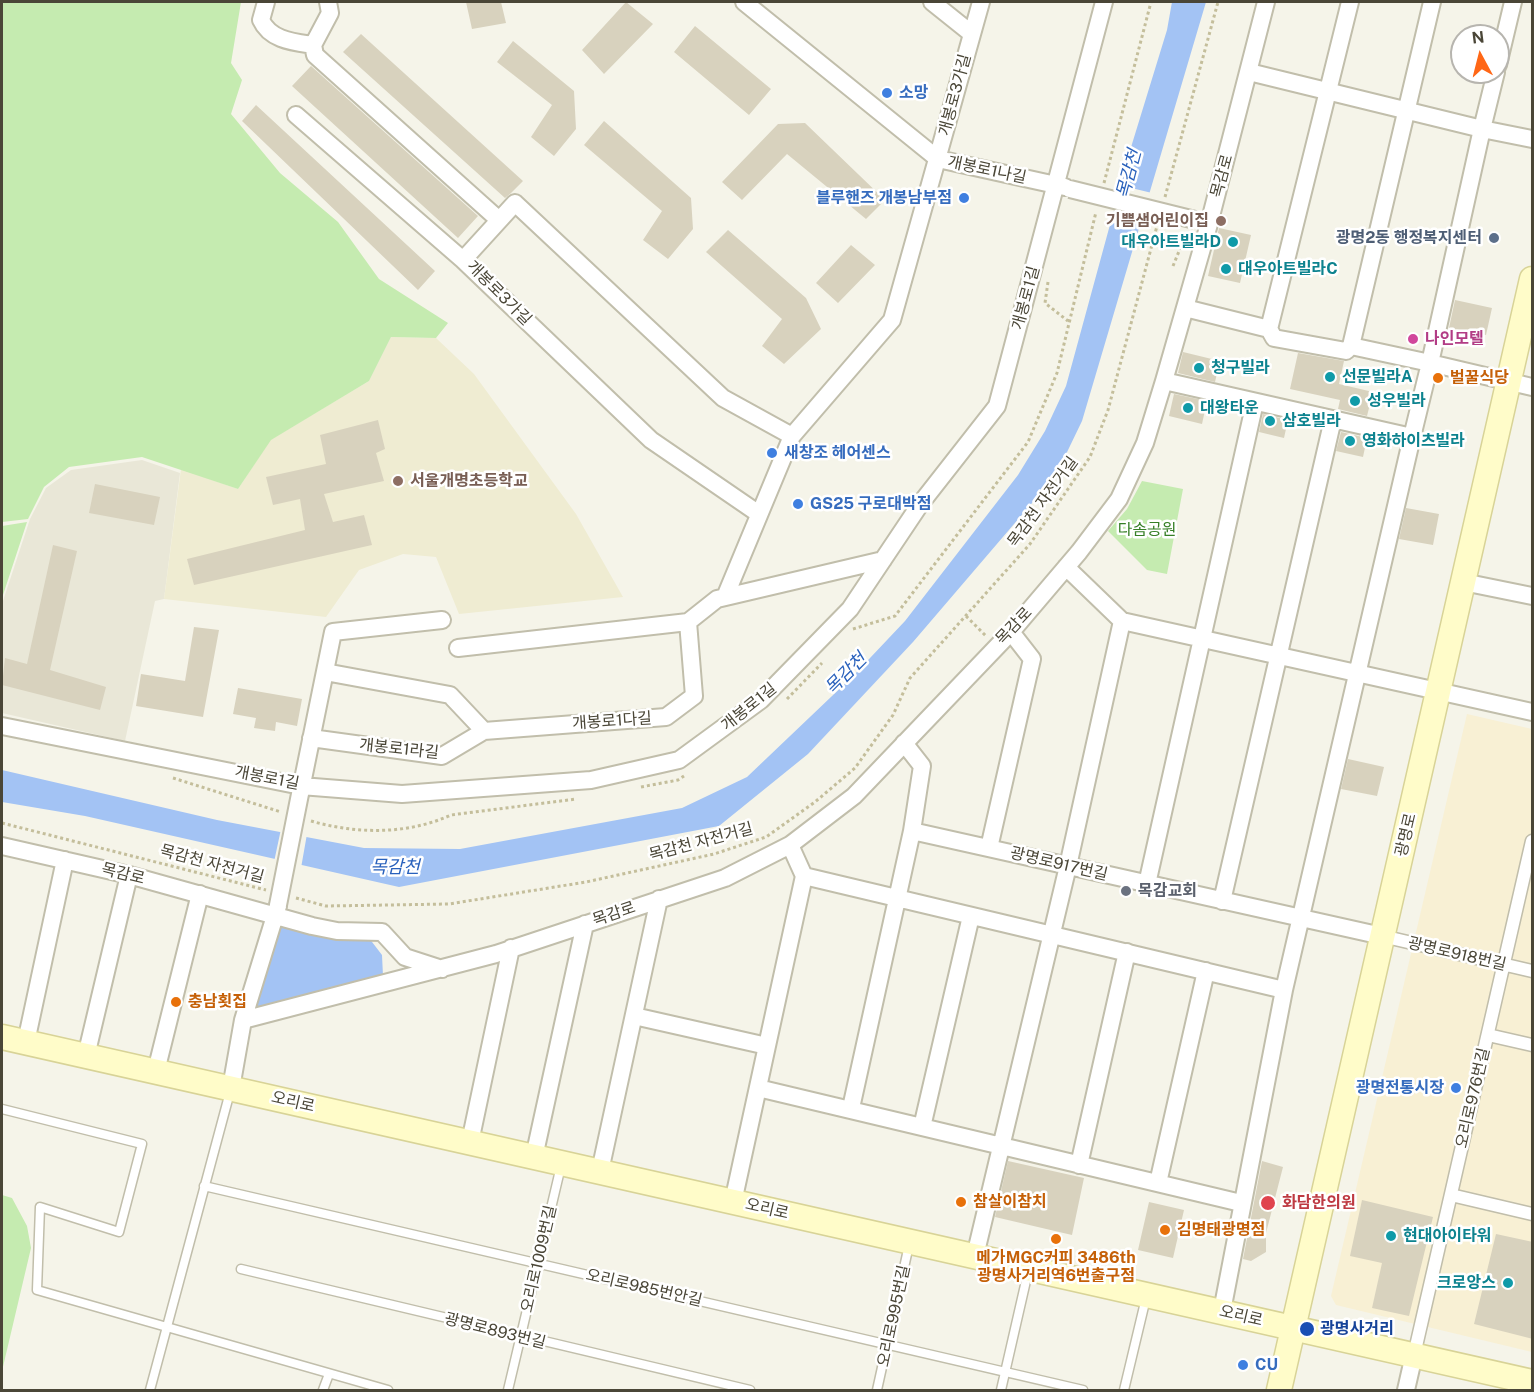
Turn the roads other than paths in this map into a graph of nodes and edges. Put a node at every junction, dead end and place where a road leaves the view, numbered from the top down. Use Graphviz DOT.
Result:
graph roads {
  1 [pos="266,2"];
  2 [pos="744,2"];
  3 [pos="932,2"];
  4 [pos="981,2"];
  5 [pos="1104,2"];
  6 [pos="1266,2"];
  7 [pos="1350,2"];
  8 [pos="1432,2"];
  9 [pos="1513,2"];
  10 [pos="329,7"];
  11 [pos="1508,24"];
  12 [pos="972,34"];
  13 [pos="313,45"];
  14 [pos="1249,72"];
  15 [pos="1493,84"];
  16 [pos="1328,91"];
  17 [pos="1405,110"];
  18 [pos="296,115"];
  19 [pos="1482,129"];
  20 [pos="1533,139"];
  21 [pos="938,159"];
  22 [pos="1062,187"];
  23 [pos="499,220"];
  24 [pos="1202,222"];
  25 [pos="463,260"];
  26 [pos="1533,279"];
  27 [pos="1185,308"];
  28 [pos="1269,328"];
  29 [pos="1351,346"];
  30 [pos="1430,363"];
  31 [pos="1164,381"];
  32 [pos="1509,381"];
  33 [pos="1533,387"];
  34 [pos="1254,402"];
  35 [pos="1333,419"];
  36 [pos="792,436"];
  37 [pos="1412,437"];
  38 [pos="759,514"];
  39 [pos="883,560"];
  40 [pos="1066,567"];
  41 [pos="1463,582"];
  42 [pos="1533,596"];
  43 [pos="725,597"];
  44 [pos="442,620"];
  45 [pos="1122,621"];
  46 [pos="688,622"];
  47 [pos="1011,632"];
  48 [pos="1203,639"];
  49 [pos="458,648"];
  50 [pos="1280,656"];
  51 [pos="325,672"];
  52 [pos="1359,673"];
  53 [pos="1439,690"];
  54 [pos="1533,712"];
  55 [pos="2,726"];
  56 [pos="484,731"];
  57 [pos="311,738"];
  58 [pos="904,743"];
  59 [pos="301,790"];
  60 [pos="912,831"];
  61 [pos="1533,841"];
  62 [pos="790,845"];
  63 [pos="2,846"];
  64 [pos="989,848"];
  65 [pos="65,860"];
  66 [pos="1068,866"];
  67 [pos="129,875"];
  68 [pos="804,876"];
  69 [pos="1147,884"];
  70 [pos="200,894"];
  71 [pos="896,898"];
  72 [pos="659,899"];
  73 [pos="1222,900"];
  74 [pos="279,903"];
  75 [pos="971,916"];
  76 [pos="1300,918"];
  77 [pos="585,924"];
  78 [pos="1051,934"];
  79 [pos="1382,936"];
  80 [pos="511,948"];
  81 [pos="1127,952"];
  82 [pos="1504,964"];
  83 [pos="443,969"];
  84 [pos="1206,971"];
  85 [pos="1533,971"];
  86 [pos="1284,990"];
  87 [pos="634,1016"];
  88 [pos="243,1020"];
  89 [pos="1488,1035"];
  90 [pos="2,1036"];
  91 [pos="26,1042"];
  92 [pos="767,1046"];
  93 [pos="1533,1046"];
  94 [pos="86,1056"];
  95 [pos="156,1071"];
  96 [pos="758,1088"];
  97 [pos="231,1089"];
  98 [pos="851,1108"];
  99 [pos="2,1109"];
  100 [pos="922,1127"];
  101 [pos="470,1142"];
  102 [pos="1001,1146"];
  103 [pos="534,1157"];
  104 [pos="561,1163"];
  105 [pos="1079,1165"];
  106 [pos="600,1171"];
  107 [pos="1158,1183"];
  108 [pos="204,1186"];
  109 [pos="1451,1195"];
  110 [pos="733,1202"];
  111 [pos="1241,1203"];
  112 [pos="1533,1214"];
  113 [pos="910,1241"];
  114 [pos="975,1256"];
  115 [pos="538,1264"];
  116 [pos="1029,1268"];
  117 [pos="241,1269"];
  118 [pos="1147,1295"];
  119 [pos="1222,1311"];
  120 [pos="165,1328"];
  121 [pos="1294,1328"];
  122 [pos="521,1337"];
  123 [pos="887,1345"];
  124 [pos="1414,1355"];
  125 [pos="1005,1372"];
  126 [pos="329,1374"];
  127 [pos="1533,1382"];
  128 [pos="150,1390"];
  129 [pos="323,1390"];
  130 [pos="388,1390"];
  131 [pos="508,1390"];
  132 [pos="750,1390"];
  133 [pos="877,1390"];
  134 [pos="1000,1390"];
  135 [pos="1083,1390"];
  136 [pos="1124,1390"];
  137 [pos="1279,1390"];
  138 [pos="1406,1390"];
  1 -- 13 [label="street"];
  2 -- 21 [label="street, 개봉로1나길"];
  3 -- 12 [label="street, 개봉로3가길"];
  4 -- 12 [label="street, 개봉로3가길"];
  5 -- 22 [label="street, 개봉로1길"];
  6 -- 14 [label="street, 목감로"];
  7 -- 16 [label="street"];
  8 -- 17 [label="street"];
  9 -- 11 [label="street"];
  10 -- 13 [label="street"];
  12 -- 21 [label="street, 개봉로3가길"];
  13 -- 23 [label="street"];
  14 -- 16 [label="street"];
  14 -- 24 [label="street, 목감로"];
  15 -- 19 [label="street"];
  16 -- 17 [label="street"];
  16 -- 28 [label="street"];
  17 -- 19 [label="street"];
  17 -- 29 [label="street"];
  18 -- 25 [label="street"];
  19 -- 20 [label="street"];
  19 -- 30 [label="street"];
  21 -- 22 [label="street, 개봉로1나길"];
  21 -- 36 [label="street, 개봉로3가길"];
  22 -- 24 [label="street, 개봉로1나길, bridge"];
  22 -- 39 [label="street, 개봉로1길"];
  23 -- 25 [label="street, 개봉로3가길"];
  23 -- 36 [label="street, 개봉로3가길"];
  24 -- 27 [label="street, 목감로"];
  25 -- 38 [label="street, 개봉로3가길"];
  26 -- 32 [label="main road, 광명로"];
  27 -- 28 [label="street"];
  27 -- 31 [label="street, 목감로"];
  28 -- 29 [label="street"];
  29 -- 30 [label="street"];
  30 -- 32 [label="street"];
  30 -- 37 [label="street"];
  31 -- 34 [label="street"];
  31 -- 40 [label="street, 목감로"];
  32 -- 33 [label="street"];
  32 -- 41 [label="main road, 광명로"];
  34 -- 35 [label="street"];
  34 -- 48 [label="street"];
  35 -- 37 [label="street"];
  35 -- 50 [label="street"];
  36 -- 38 [label="street, 개봉로3가길"];
  37 -- 52 [label="street"];
  38 -- 43 [label="street, 개봉로3가길"];
  39 -- 43 [label="street"];
  39 -- 59 [label="street, 개봉로1길"];
  40 -- 45 [label="street"];
  40 -- 47 [label="street, 목감로"];
  41 -- 42 [label="street"];
  41 -- 53 [label="main road, 광명로"];
  43 -- 46 [label="street"];
  44 -- 51 [label="street"];
  45 -- 48 [label="street"];
  45 -- 66 [label="street"];
  46 -- 49 [label="street"];
  46 -- 56 [label="street, 개봉로1다길"];
  47 -- 58 [label="street, 목감로"];
  47 -- 64 [label="street"];
  48 -- 50 [label="street"];
  48 -- 69 [label="street"];
  50 -- 52 [label="street"];
  50 -- 73 [label="street"];
  51 -- 56 [label="street"];
  51 -- 57 [label="street"];
  52 -- 53 [label="street"];
  52 -- 76 [label="street"];
  53 -- 54 [label="street"];
  53 -- 79 [label="main road, 광명로"];
  55 -- 59 [label="street, 개봉로1길"];
  56 -- 57 [label="street, 개봉로1라길"];
  57 -- 59 [label="street"];
  58 -- 60 [label="street"];
  58 -- 62 [label="street, 목감로"];
  59 -- 74 [label="street, bridge"];
  60 -- 64 [label="street, 광명로917번길"];
  60 -- 71 [label="street"];
  61 -- 82 [label="street, 오리로976번길"];
  62 -- 68 [label="street"];
  62 -- 72 [label="street, 목감로"];
  63 -- 65 [label="street, 목감로"];
  64 -- 66 [label="street, 광명로917번길"];
  65 -- 67 [label="street, 목감로"];
  65 -- 91 [label="street"];
  66 -- 69 [label="street, 광명로917번길"];
  66 -- 78 [label="street"];
  67 -- 70 [label="street, 목감로"];
  67 -- 94 [label="street"];
  68 -- 71 [label="street"];
  68 -- 92 [label="street"];
  69 -- 73 [label="street, 광명로917번길"];
  70 -- 74 [label="street, 목감로"];
  70 -- 95 [label="street"];
  71 -- 75 [label="street"];
  71 -- 98 [label="street"];
  72 -- 77 [label="street, 목감로"];
  72 -- 87 [label="street"];
  73 -- 76 [label="street, 광명로917번길"];
  74 -- 83 [label="street, 목감로"];
  74 -- 88 [label="street"];
  75 -- 78 [label="street"];
  75 -- 100 [label="street"];
  76 -- 79 [label="street, 광명로917번길"];
  76 -- 86 [label="street"];
  77 -- 80 [label="street, 목감로"];
  77 -- 103 [label="street"];
  78 -- 81 [label="street"];
  78 -- 102 [label="street"];
  79 -- 82 [label="street, 광명로918번길"];
  79 -- 121 [label="main road, 광명로"];
  80 -- 83 [label="street, 목감로"];
  80 -- 101 [label="street"];
  81 -- 84 [label="street"];
  81 -- 105 [label="street"];
  82 -- 85 [label="street, 광명로918번길"];
  82 -- 89 [label="street, 오리로976번길"];
  83 -- 88 [label="street, 목감로"];
  84 -- 86 [label="street"];
  84 -- 107 [label="street"];
  86 -- 111 [label="street"];
  87 -- 92 [label="street"];
  87 -- 106 [label="street"];
  88 -- 97 [label="street"];
  89 -- 93 [label="street"];
  89 -- 109 [label="street, 오리로976번길"];
  90 -- 91 [label="main road, 오리로"];
  91 -- 94 [label="main road, 오리로"];
  92 -- 96 [label="street"];
  94 -- 95 [label="main road, 오리로"];
  95 -- 97 [label="main road, 오리로"];
  96 -- 98 [label="street"];
  96 -- 110 [label="street"];
  97 -- 101 [label="main road, 오리로"];
  97 -- 108 [label="lane"];
  98 -- 100 [label="street"];
  99 -- 120 [label="lane"];
  100 -- 102 [label="street"];
  101 -- 103 [label="main road, 오리로"];
  102 -- 105 [label="street"];
  102 -- 114 [label="street"];
  103 -- 104 [label="main road, 오리로"];
  104 -- 106 [label="main road, 오리로"];
  104 -- 115 [label="lane, 오리로1009번길"];
  105 -- 107 [label="street"];
  106 -- 110 [label="main road, 오리로"];
  107 -- 111 [label="street"];
  108 -- 115 [label="lane, 오리로985번안길"];
  108 -- 120 [label="lane"];
  109 -- 112 [label="street"];
  109 -- 124 [label="street, 오리로976번길"];
  110 -- 113 [label="main road, 오리로"];
  111 -- 119 [label="street"];
  113 -- 114 [label="main road, 오리로"];
  113 -- 123 [label="lane, 오리로995번길"];
  114 -- 116 [label="main road, 오리로"];
  115 -- 122 [label="lane, 오리로1009번길"];
  115 -- 123 [label="lane, 오리로985번안길"];
  116 -- 118 [label="main road, 오리로"];
  116 -- 125 [label="lane"];
  117 -- 122 [label="lane, 광명로893번길"];
  118 -- 119 [label="main road, 오리로"];
  118 -- 136 [label="lane"];
  119 -- 121 [label="main road, 오리로"];
  120 -- 126 [label="lane"];
  120 -- 128 [label="lane"];
  121 -- 124 [label="main road, 오리로"];
  121 -- 137 [label="main road, 광명로"];
  122 -- 131 [label="lane, 오리로1009번길"];
  122 -- 132 [label="lane, 광명로893번길"];
  123 -- 125 [label="lane, 오리로985번안길"];
  123 -- 133 [label="lane, 오리로995번길"];
  124 -- 127 [label="main road, 오리로"];
  124 -- 138 [label="street"];
  125 -- 134 [label="lane"];
  125 -- 135 [label="lane, 오리로985번안길"];
  126 -- 129 [label="lane"];
  126 -- 130 [label="lane"];
}
